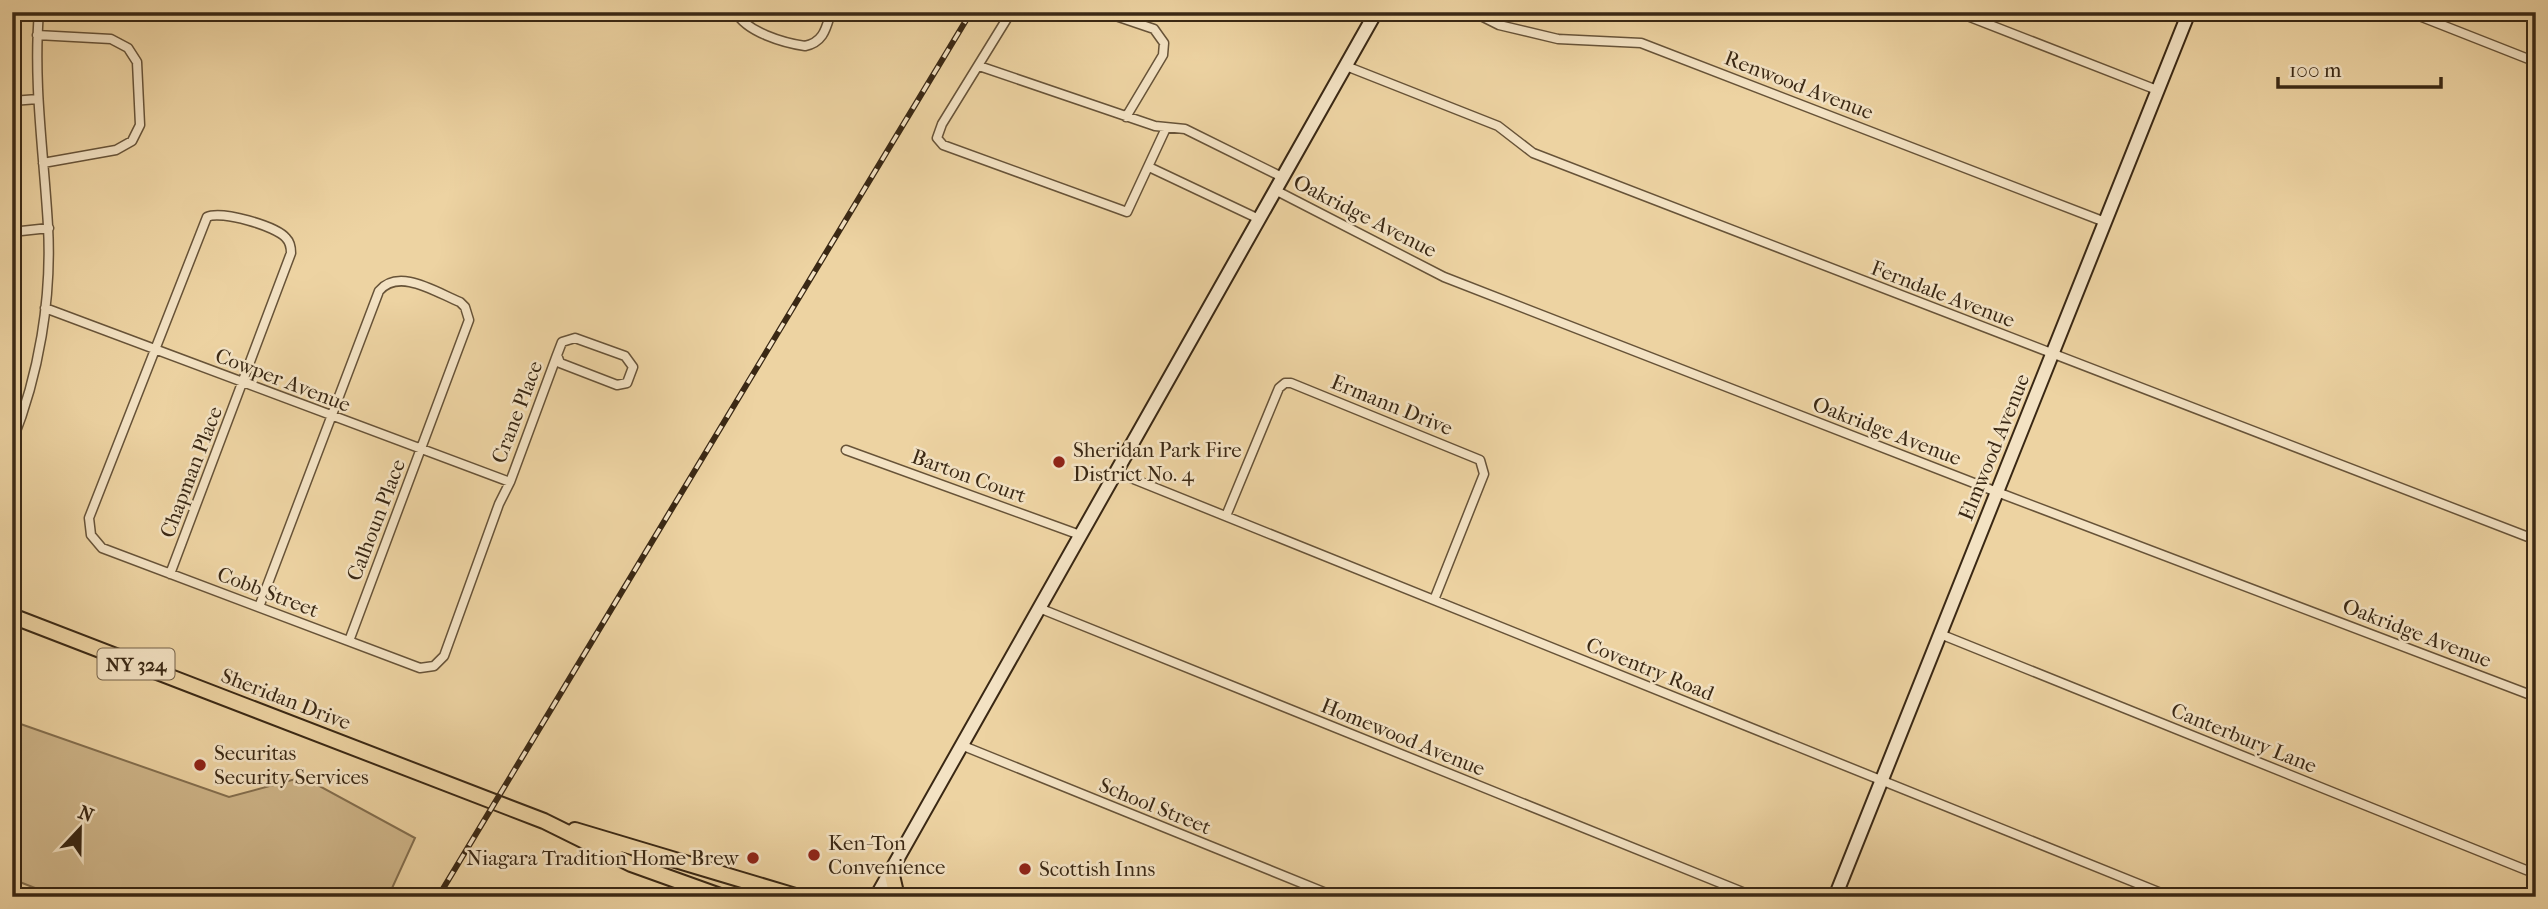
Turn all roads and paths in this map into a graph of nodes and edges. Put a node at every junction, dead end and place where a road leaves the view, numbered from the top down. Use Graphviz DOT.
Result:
graph roads {
  1 [pos="39,12"];
  2 [pos="736,12"];
  3 [pos="831,12"];
  4 [pos="1011,12"];
  5 [pos="1104,12"];
  6 [pos="1376,12"];
  7 [pos="1473,12"];
  8 [pos="1957,12"];
  9 [pos="2189,12"];
  10 [pos="2409,12"];
  11 [pos="37,35"];
  12 [pos="2536,62"];
  13 [pos="1346,65"];
  14 [pos="979,66"];
  15 [pos="2157,90"];
  16 [pos="38,99"];
  17 [pos="12,101"];
  18 [pos="1126,117"];
  19 [pos="1166,128"];
  20 [pos="43,163"];
  21 [pos="1149,167"];
  22 [pos="1282,177"];
  23 [pos="1275,190"];
  24 [pos="1259,219"];
  25 [pos="2105,222"];
  26 [pos="48,228"];
  27 [pos="12,232"];
  28 [pos="45,308"];
  29 [pos="155,350"];
  30 [pos="557,355"];
  31 [pos="2053,355"];
  32 [pos="243,383"];
  33 [pos="332,417"];
  34 [pos="12,442"];
  35 [pos="421,450"];
  36 [pos="846,450"];
  37 [pos="1116,472"];
  38 [pos="510,482"];
  39 [pos="1997,492"];
  40 [pos="1226,516"];
  41 [pos="1080,535"];
  42 [pos="2536,540"];
  43 [pos="170,574"];
  44 [pos="1434,600"];
  45 [pos="260,607"];
  46 [pos="1039,608"];
  47 [pos="12,616"];
  48 [pos="1940,634"];
  49 [pos="349,641"];
  50 [pos="2536,697"];
  51 [pos="961,745"];
  52 [pos="1882,781"];
  53 [pos="544,821"];
  54 [pos="891,871"];
  55 [pos="2536,874"];
  56 [pos="723,897"];
  57 [pos="799,897"];
  58 [pos="876,897"];
  59 [pos="897,897"];
  60 [pos="1336,897"];
  61 [pos="1755,897"];
  62 [pos="1835,897"];
  63 [pos="2171,897"];
  1 -- 11 [label="street"];
  2 -- 3 [label="street"];
  4 -- 14 [label="street"];
  5 -- 18 [label="street"];
  6 -- 13 [label="main road"];
  7 -- 25 [label="street, Renwood Avenue"];
  8 -- 15 [label="street"];
  9 -- 15 [label="main road, Elmwood Avenue"];
  10 -- 12 [label="street"];
  11 -- 16 [label="street"];
  11 -- 20 [label="street"];
  13 -- 22 [label="main road"];
  13 -- 31 [label="street, Ferndale Avenue"];
  14 -- 18 [label="street"];
  14 -- 21 [label="street"];
  15 -- 25 [label="main road, Elmwood Avenue"];
  16 -- 17 [label="street"];
  16 -- 20 [label="street"];
  18 -- 19 [label="street"];
  19 -- 21 [label="street"];
  19 -- 22 [label="street"];
  20 -- 26 [label="street"];
  21 -- 24 [label="street"];
  22 -- 23 [label="main road"];
  23 -- 24 [label="main road"];
  23 -- 39 [label="street, Oakridge Avenue"];
  24 -- 37 [label="main road"];
  25 -- 31 [label="main road, Elmwood Avenue"];
  26 -- 27 [label="street"];
  26 -- 28 [label="street"];
  28 -- 29 [label="street, Cowper Avenue"];
  28 -- 34 [label="street"];
  29 -- 32 [label="street, Cowper Avenue"];
  29 -- 32 [label="street, Chapman Place"];
  29 -- 43 [label="street, Cobb Street"];
  30 -- 30 [label="street, Crane Place"];
  30 -- 38 [label="street, Crane Place"];
  31 -- 39 [label="main road, Elmwood Avenue"];
  31 -- 42 [label="street, Ferndale Avenue"];
  32 -- 33 [label="street, Cowper Avenue"];
  32 -- 43 [label="street, Chapman Place"];
  33 -- 35 [label="street, Cowper Avenue"];
  33 -- 35 [label="street, Calhoun Place"];
  33 -- 45 [label="street, Calhoun Place"];
  35 -- 38 [label="street, Cowper Avenue"];
  35 -- 49 [label="street, Calhoun Place"];
  36 -- 41 [label="street, Barton Court"];
  37 -- 40 [label="street, Coventry Road"];
  37 -- 41 [label="main road"];
  38 -- 49 [label="street, Cobb Street"];
  39 -- 48 [label="main road, Elmwood Avenue"];
  39 -- 50 [label="street, Oakridge Avenue"];
  40 -- 44 [label="street, Coventry Road"];
  40 -- 44 [label="street, Ermann Drive"];
  41 -- 46 [label="main road"];
  43 -- 45 [label="street, Cobb Street"];
  44 -- 52 [label="street, Coventry Road"];
  45 -- 49 [label="street, Cobb Street"];
  46 -- 51 [label="main road"];
  46 -- 61 [label="street, Homewood Avenue"];
  47 -- 53 [label="main road, Sheridan Drive / NY 324"];
  48 -- 52 [label="main road, Elmwood Avenue"];
  48 -- 55 [label="street, Canterbury Lane"];
  51 -- 54 [label="main road"];
  51 -- 60 [label="street, School Street"];
  52 -- 62 [label="main road, Elmwood Avenue"];
  52 -- 63 [label="street, Coventry Road"];
  53 -- 56 [label="main road, Sheridan Drive / NY 324"];
  53 -- 57 [label="main road, Sheridan Drive / NY 324"];
  54 -- 58 [label="main road"];
  54 -- 59 [label="main road"];
}
